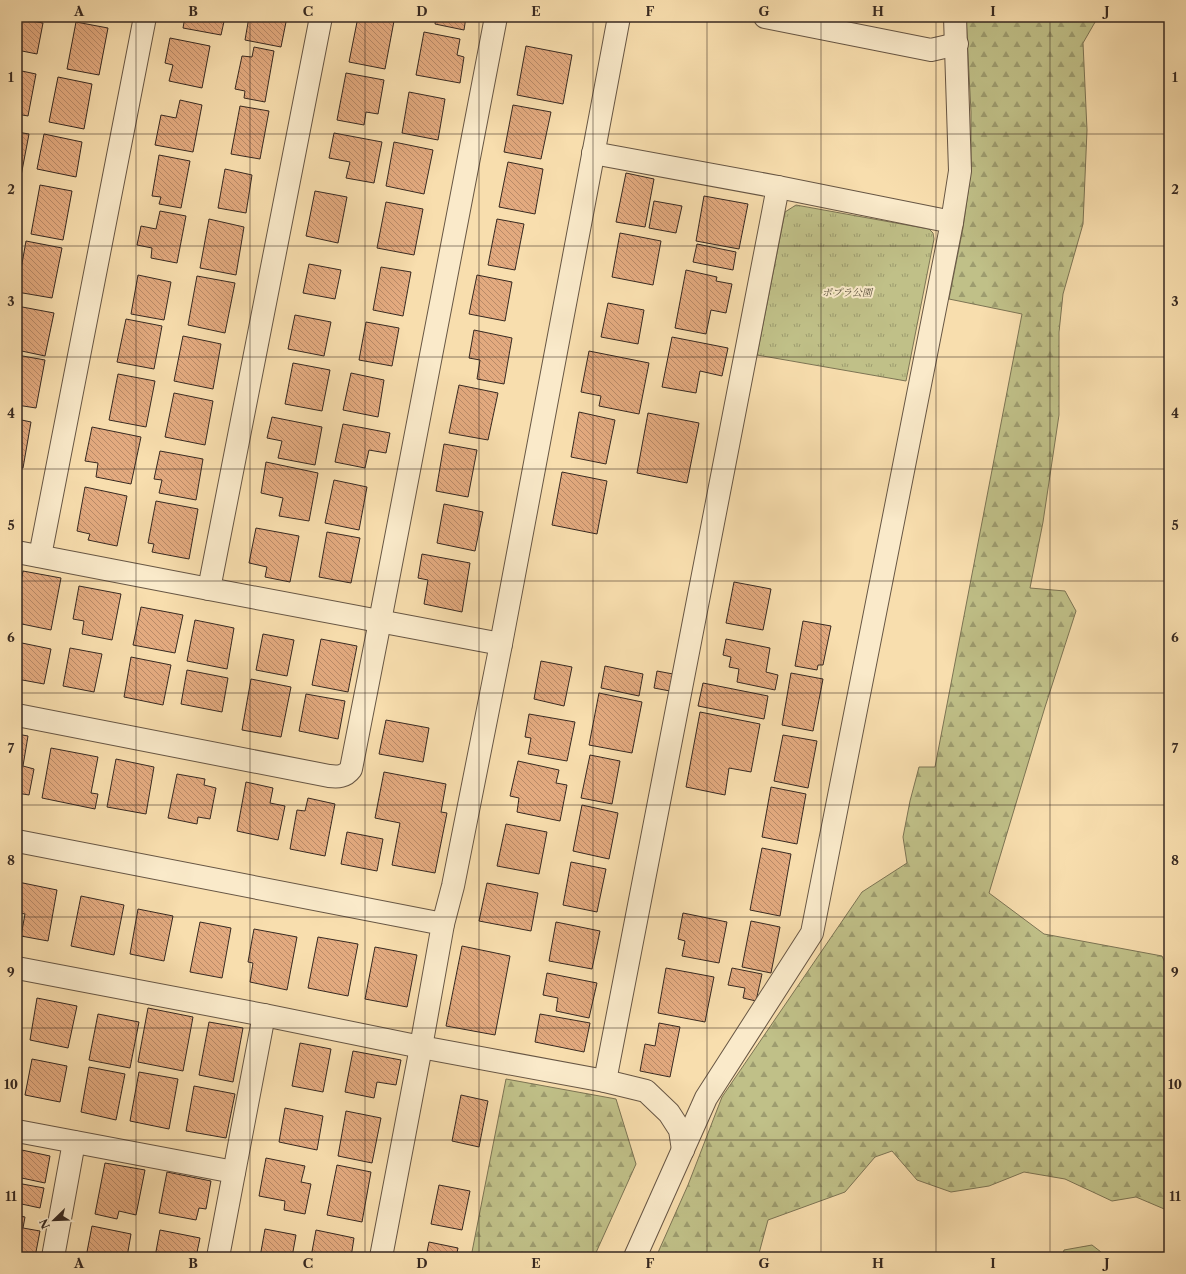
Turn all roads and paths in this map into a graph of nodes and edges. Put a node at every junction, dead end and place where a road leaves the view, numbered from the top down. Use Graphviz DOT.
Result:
graph roads {
  1 [pos="145,17"];
  2 [pos="321,17"];
  3 [pos="496,17"];
  4 [pos="619,17"];
  5 [pos="765,17"];
  6 [pos="955,17"];
  7 [pos="956,44"];
  8 [pos="594,153"];
  9 [pos="778,187"];
  10 [pos="952,222"];
  11 [pos="17,552"];
  12 [pos="40,556"];
  13 [pos="209,589"];
  14 [pos="380,621"];
  15 [pos="501,644"];
  16 [pos="17,715"];
  17 [pos="17,841"];
  18 [pos="443,924"];
  19 [pos="17,968"];
  20 [pos="264,1015"];
  21 [pos="422,1047"];
  22 [pos="605,1081"];
  23 [pos="17,1131"];
  24 [pos="74,1142"];
  25 [pos="683,1150"];
  26 [pos="234,1172"];
  27 [pos="53,1257"];
  28 [pos="218,1257"];
  29 [pos="381,1257"];
  30 [pos="635,1257"];
  1 -- 12 [label="street"];
  2 -- 13 [label="street"];
  3 -- 14 [label="street"];
  4 -- 8 [label="street"];
  5 -- 7 [label="street"];
  6 -- 7 [label="street"];
  7 -- 10 [label="street"];
  8 -- 9 [label="street"];
  8 -- 15 [label="street"];
  9 -- 10 [label="street"];
  9 -- 22 [label="street"];
  10 -- 25 [label="street"];
  11 -- 12 [label="street"];
  12 -- 13 [label="street"];
  13 -- 14 [label="street"];
  14 -- 15 [label="street"];
  14 -- 16 [label="street"];
  15 -- 18 [label="street"];
  17 -- 18 [label="street"];
  18 -- 21 [label="street"];
  19 -- 20 [label="street"];
  20 -- 21 [label="street"];
  20 -- 26 [label="street"];
  21 -- 22 [label="street"];
  21 -- 29 [label="street"];
  22 -- 25 [label="street"];
  23 -- 24 [label="street"];
  24 -- 26 [label="street"];
  24 -- 27 [label="street"];
  25 -- 30 [label="street"];
  26 -- 28 [label="street"];
}
